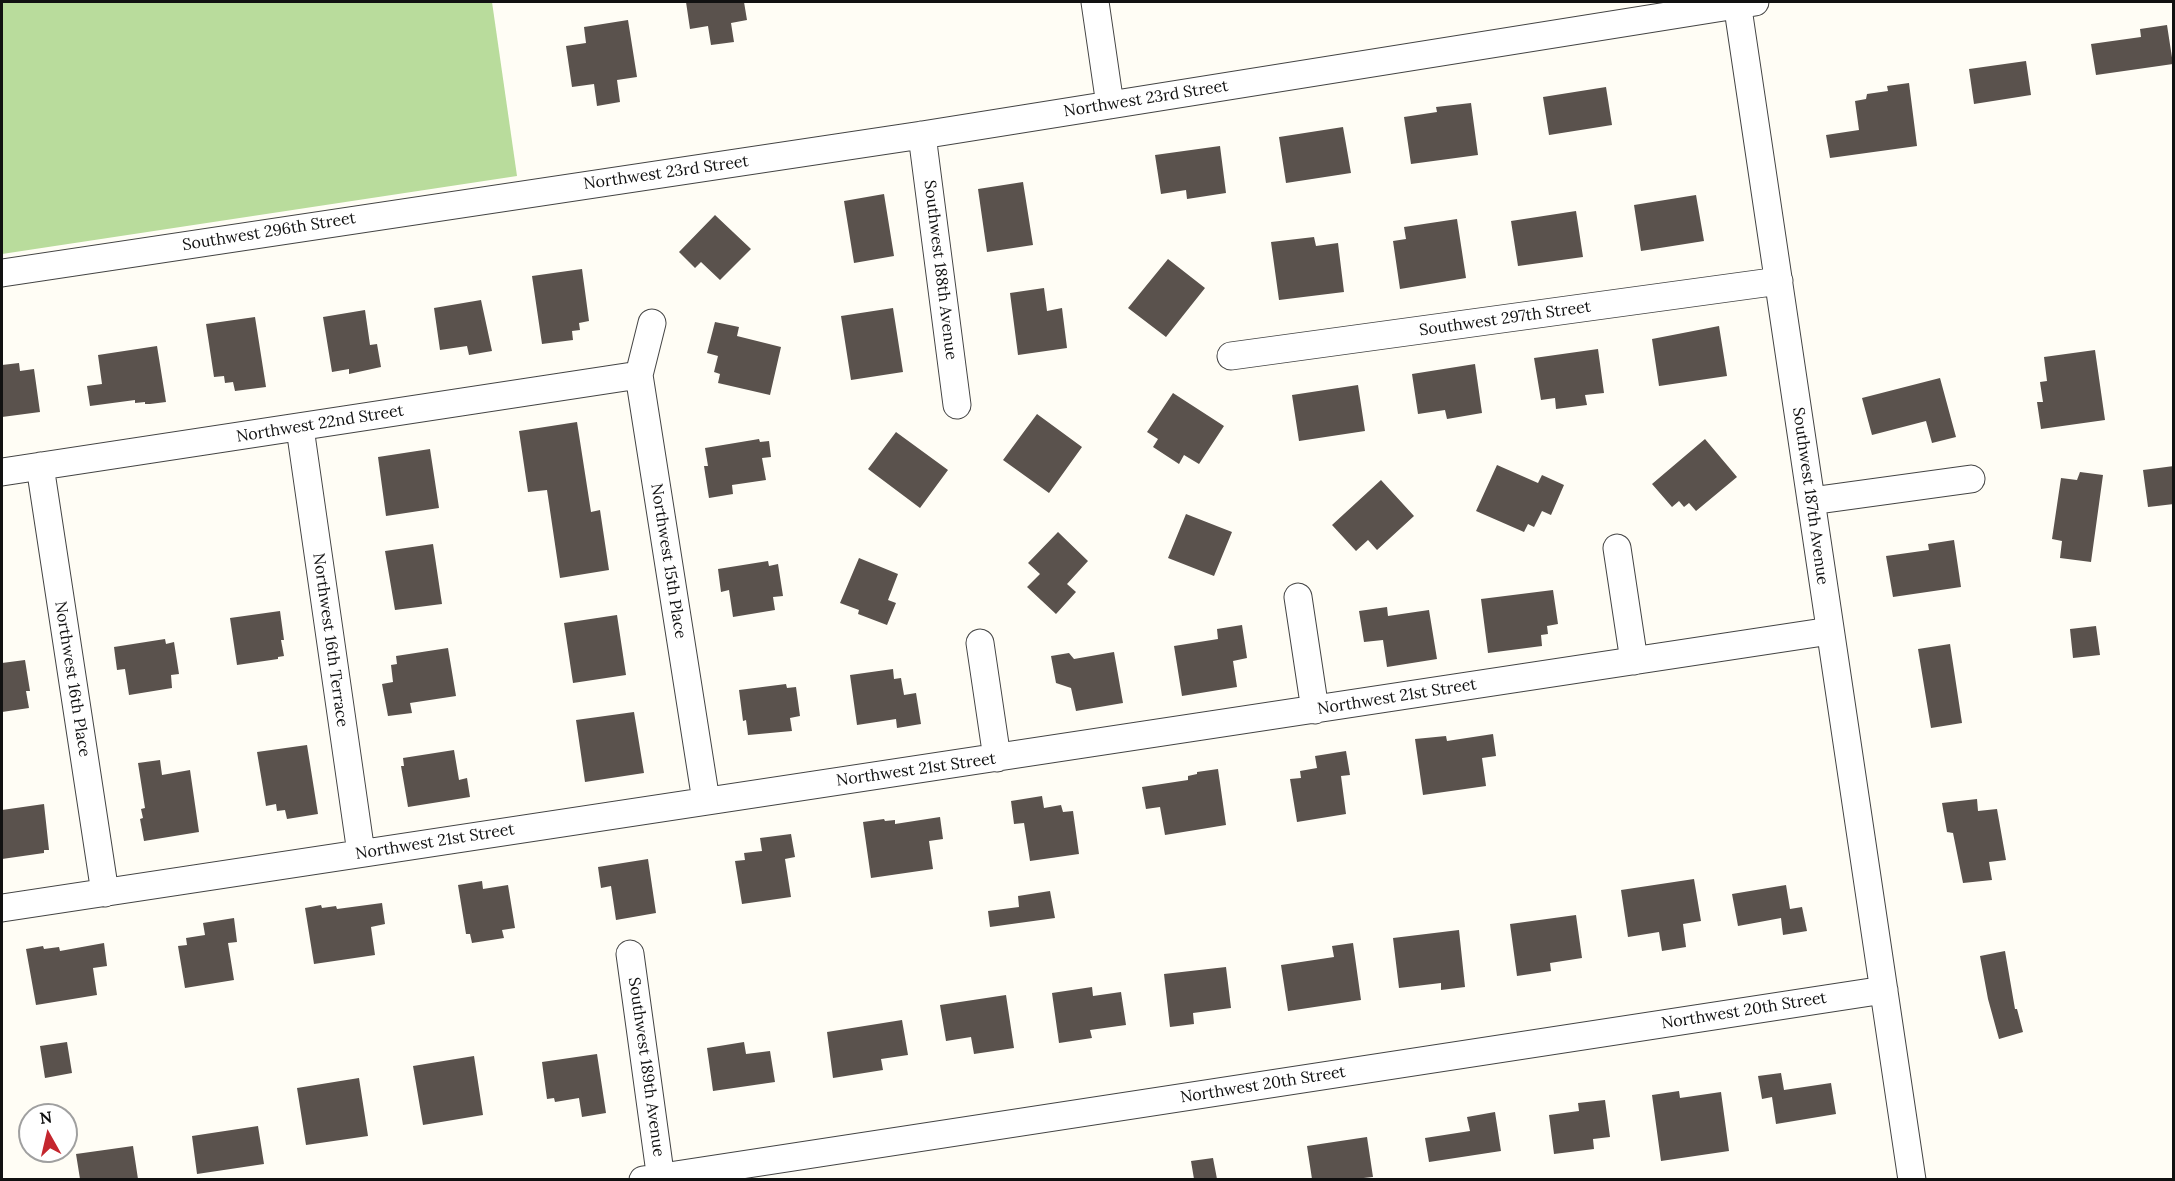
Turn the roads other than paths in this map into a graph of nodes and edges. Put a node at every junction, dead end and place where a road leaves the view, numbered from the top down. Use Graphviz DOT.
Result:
graph roads {
  1 [pos="1095,2"];
  2 [pos="1743,2"];
  3 [pos="1110,105"];
  4 [pos="922,135"];
  5 [pos="536,192"];
  6 [pos="2,273"];
  7 [pos="1779,281"];
  8 [pos="652,323"];
  9 [pos="1231,356"];
  10 [pos="639,375"];
  11 [pos="957,405"];
  12 [pos="300,428"];
  13 [pos="40,466"];
  14 [pos="2,472"];
  15 [pos="1971,479"];
  16 [pos="1811,501"];
  17 [pos="1617,548"];
  18 [pos="1298,597"];
  19 [pos="1830,631"];
  20 [pos="980,643"];
  21 [pos="1634,661"];
  22 [pos="1315,710"];
  23 [pos="997,758"];
  24 [pos="706,801"];
  25 [pos="361,853"];
  26 [pos="105,893"];
  27 [pos="2,908"];
  28 [pos="630,954"];
  29 [pos="1884,990"];
  30 [pos="655,1179"];
  31 [pos="1912,1179"];
  1 -- 3 [label="street"];
  2 -- 3 [label="street, Northwest 23rd Street"];
  2 -- 7 [label="street, Southwest 187th Avenue"];
  3 -- 4 [label="street, Northwest 23rd Street"];
  4 -- 5 [label="street, Northwest 23rd Street"];
  4 -- 11 [label="street, Southwest 188th Avenue"];
  5 -- 6 [label="street, Southwest 296th Street"];
  7 -- 9 [label="street, Southwest 297th Street"];
  7 -- 16 [label="street, Southwest 187th Avenue"];
  8 -- 10 [label="street, Northwest 15th Place"];
  10 -- 12 [label="street, Northwest 22nd Street"];
  10 -- 24 [label="street, Northwest 15th Place"];
  12 -- 13 [label="street, Northwest 22nd Street"];
  12 -- 25 [label="street, Northwest 16th Terrace"];
  13 -- 14 [label="street, Northwest 22nd Street"];
  13 -- 26 [label="street, Northwest 16th Place"];
  15 -- 16 [label="street"];
  16 -- 19 [label="street, Southwest 187th Avenue"];
  17 -- 21 [label="street"];
  18 -- 22 [label="street"];
  19 -- 21 [label="street, Northwest 21st Street"];
  19 -- 29 [label="street, Southwest 187th Avenue"];
  20 -- 23 [label="street"];
  21 -- 22 [label="street, Northwest 21st Street"];
  22 -- 23 [label="street, Northwest 21st Street"];
  23 -- 24 [label="street, Northwest 21st Street"];
  24 -- 25 [label="street, Northwest 21st Street"];
  25 -- 26 [label="street, Northwest 21st Street"];
  26 -- 27 [label="street, Northwest 21st Street"];
  28 -- 30 [label="street, Southwest 189th Avenue"];
  29 -- 30 [label="street, Northwest 20th Street"];
  29 -- 31 [label="street, Southwest 187th Avenue"];
}
